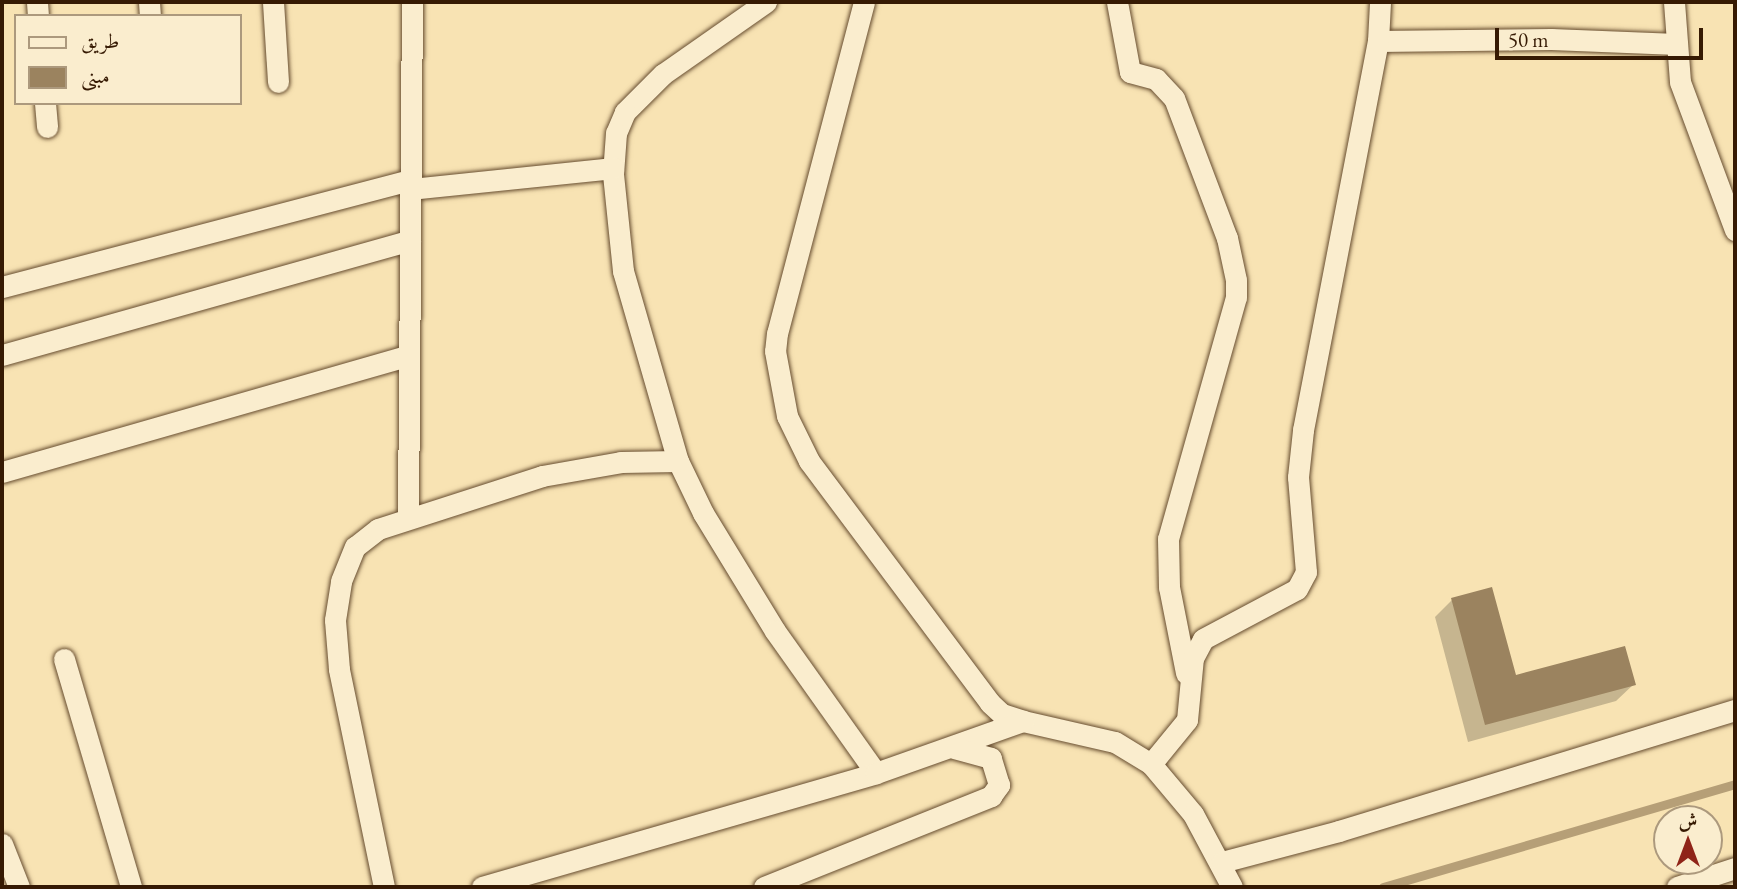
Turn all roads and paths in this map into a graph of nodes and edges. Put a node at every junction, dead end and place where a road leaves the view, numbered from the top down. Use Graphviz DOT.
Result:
graph roads {
  1 [pos="273,2"];
  2 [pos="412,2"];
  3 [pos="766,2"];
  4 [pos="864,2"];
  5 [pos="1117,2"];
  6 [pos="1380,2"];
  7 [pos="1674,2"];
  8 [pos="1378,41"];
  9 [pos="1677,44"];
  10 [pos="278,82"];
  11 [pos="45,105"];
  12 [pos="47,127"];
  13 [pos="613,168"];
  14 [pos="410,185"];
  15 [pos="1735,230"];
  16 [pos="410,240"];
  17 [pos="2,287"];
  18 [pos="2,355"];
  19 [pos="409,355"];
  20 [pos="678,461"];
  21 [pos="2,472"];
  22 [pos="408,518"];
  23 [pos="64,659"];
  24 [pos="1190,692"];
  25 [pos="1735,710"];
  26 [pos="1023,721"];
  27 [pos="949,748"];
  28 [pos="1151,764"];
  29 [pos="876,773"];
  30 [pos="2,844"];
  31 [pos="1222,862"];
  32 [pos="1735,867"];
  33 [pos="19,887"];
  34 [pos="131,887"];
  35 [pos="384,887"];
  36 [pos="482,887"];
  37 [pos="764,887"];
  38 [pos="1232,887"];
  39 [pos="1677,887"];
  1 -- 10 [label="street"];
  2 -- 14 [label="street"];
  3 -- 13 [label="street"];
  4 -- 26 [label="street"];
  5 -- 24 [label="street"];
  6 -- 8 [label="street"];
  7 -- 9 [label="street"];
  8 -- 9 [label="street"];
  8 -- 24 [label="street"];
  9 -- 15 [label="street"];
  11 -- 12 [label="street"];
  13 -- 14 [label="street"];
  13 -- 20 [label="street"];
  14 -- 16 [label="street"];
  14 -- 17 [label="street"];
  16 -- 18 [label="street"];
  16 -- 19 [label="street"];
  19 -- 21 [label="street"];
  19 -- 22 [label="street"];
  20 -- 22 [label="street"];
  20 -- 29 [label="street"];
  22 -- 35 [label="street"];
  23 -- 34 [label="street"];
  24 -- 28 [label="street"];
  25 -- 31 [label="street"];
  26 -- 27 [label="street"];
  26 -- 28 [label="street"];
  27 -- 29 [label="street"];
  27 -- 37 [label="street"];
  28 -- 31 [label="street"];
  29 -- 36 [label="street"];
  30 -- 33 [label="street"];
  31 -- 38 [label="street"];
  32 -- 39 [label="street"];
}
